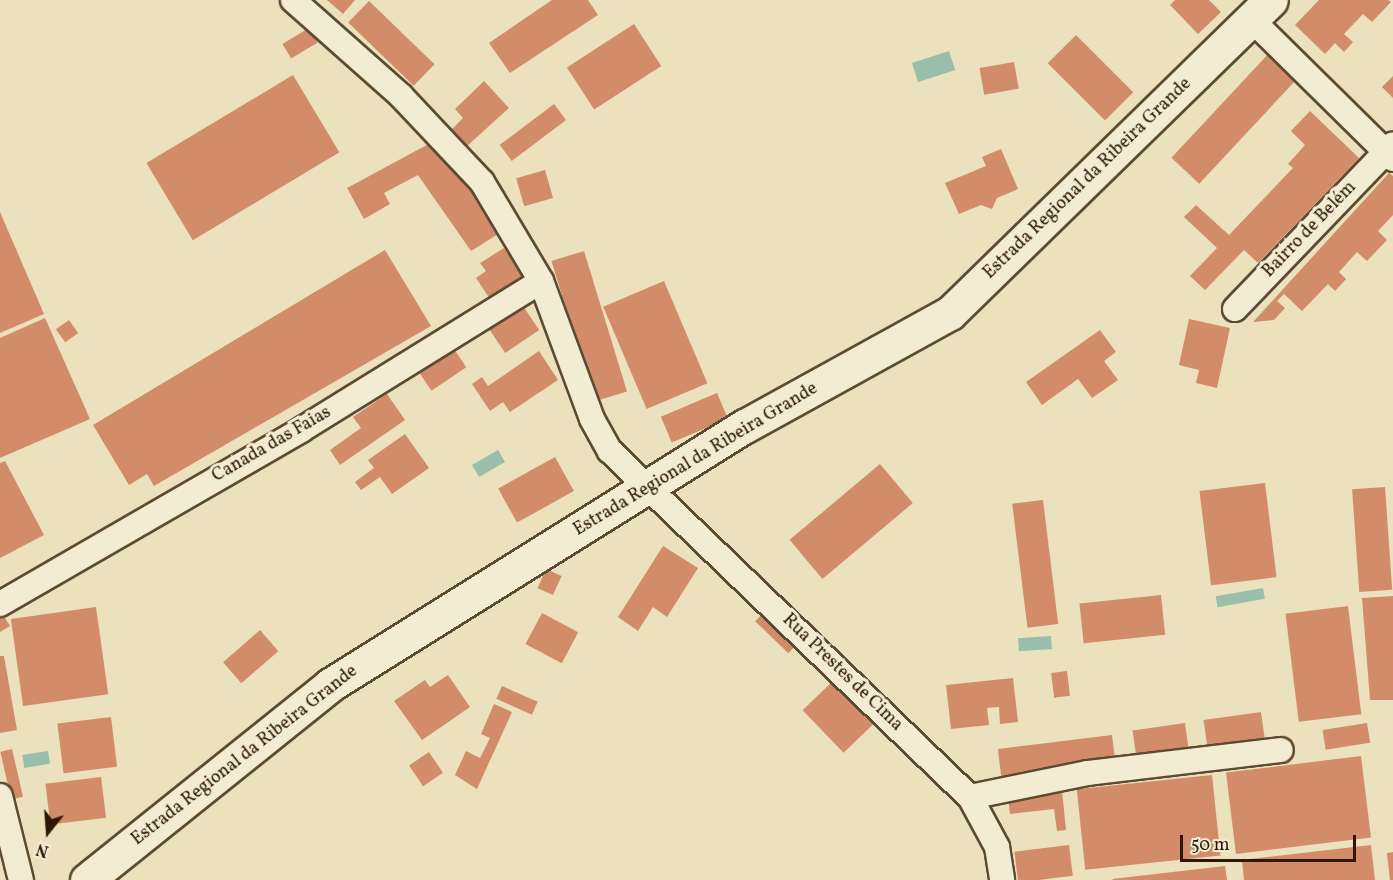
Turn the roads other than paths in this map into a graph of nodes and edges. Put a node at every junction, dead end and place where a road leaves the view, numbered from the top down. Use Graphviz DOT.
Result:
graph roads {
  1 [pos="293,0"];
  2 [pos="1261,10"];
  3 [pos="1390,151"];
  4 [pos="541,281"];
  5 [pos="1235,309"];
  6 [pos="649,487"];
  7 [pos="0,604"];
  8 [pos="1281,750"];
  9 [pos="0,796"];
  10 [pos="970,797"];
  11 [pos="21,880"];
  12 [pos="87,880"];
  13 [pos="1002,880"];
  1 -- 4 [label="street, Rua Prestes de Cima"];
  2 -- 3 [label="street, Bairro de Belém"];
  2 -- 6 [label="main road, Estrada Regional da Ribeira Grande"];
  3 -- 5 [label="street, Bairro de Belém"];
  4 -- 6 [label="street, Rua Prestes de Cima"];
  4 -- 7 [label="street, Canada das Faias"];
  6 -- 10 [label="street, Rua Prestes de Cima"];
  6 -- 12 [label="main road, Estrada Regional da Ribeira Grande"];
  8 -- 10 [label="street"];
  9 -- 11 [label="street"];
  10 -- 13 [label="street, Rua Prestes de Cima"];
}
